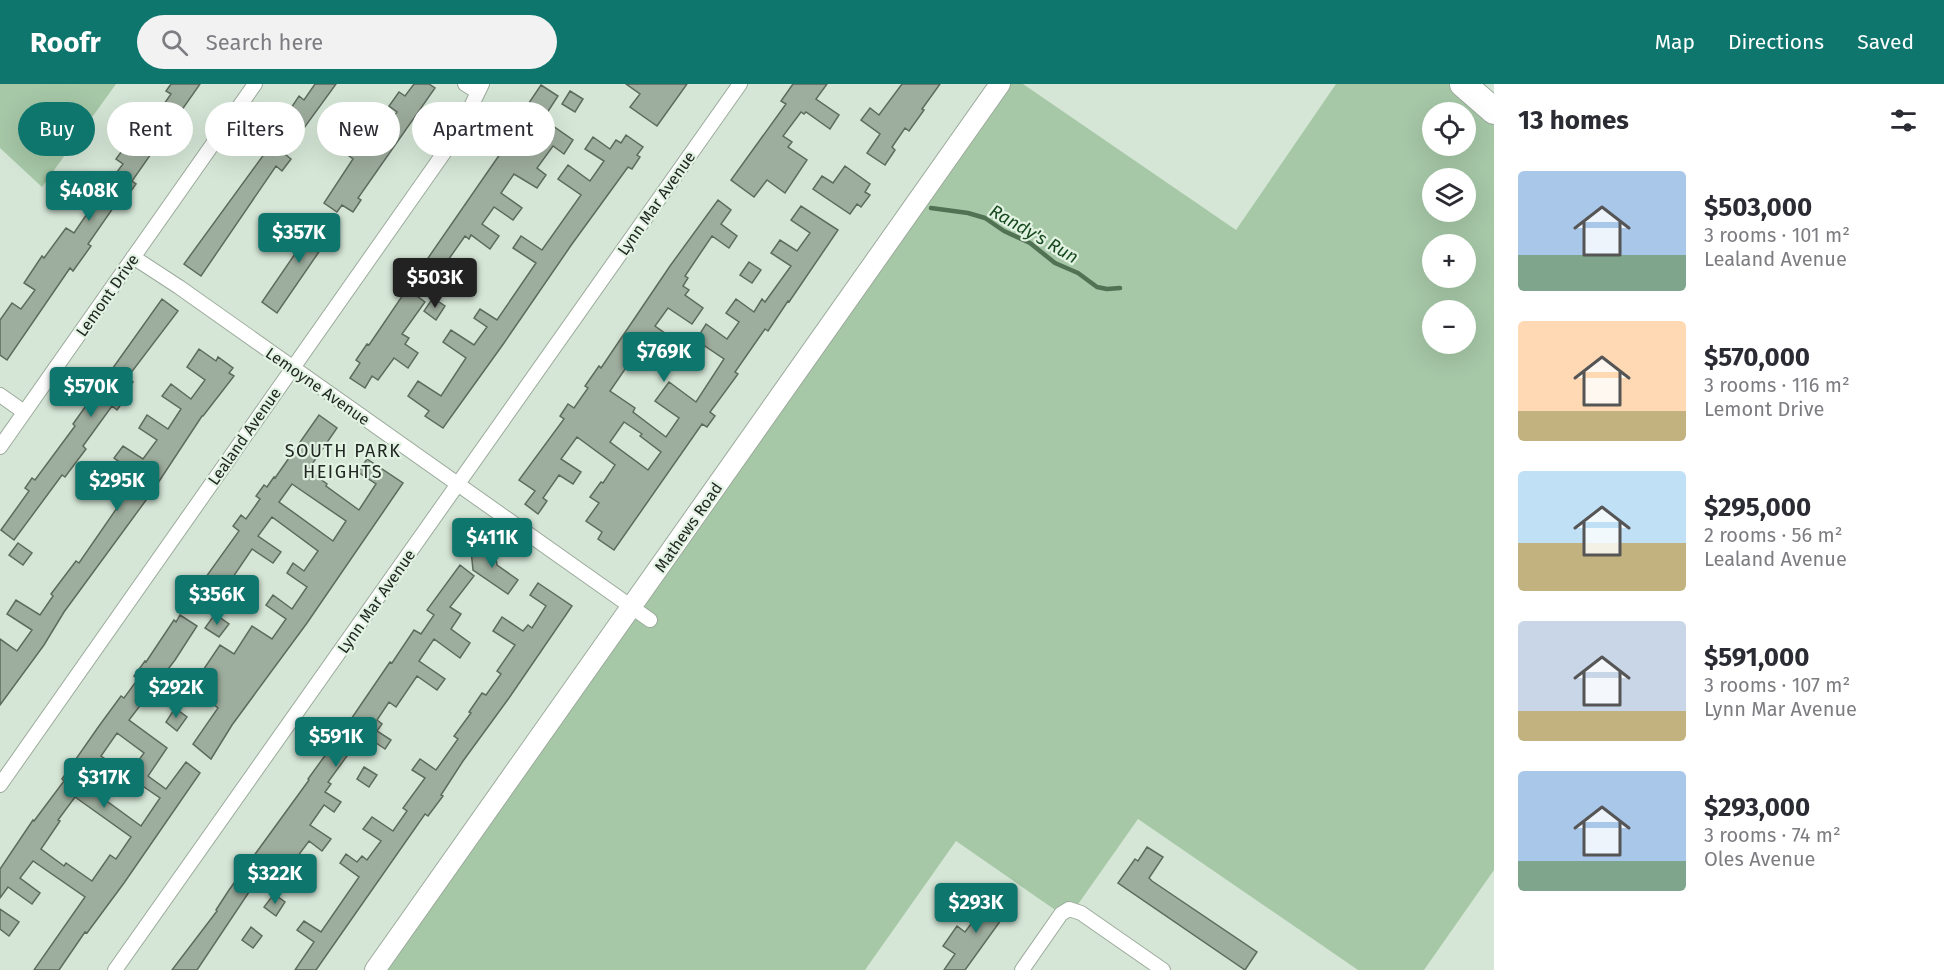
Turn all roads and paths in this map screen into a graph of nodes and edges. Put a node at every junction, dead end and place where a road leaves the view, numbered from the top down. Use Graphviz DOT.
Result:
graph roads {
  1 [pos="465,84"];
  2 [pos="741,84"];
  3 [pos="1000,84"];
  4 [pos="1463,84"];
  5 [pos="253,85"];
  6 [pos="480,88"];
  7 [pos="1494,111"];
  8 [pos="133,257"];
  9 [pos="292,368"];
  10 [pos="0,395"];
  11 [pos="24,412"];
  12 [pos="0,447"];
  13 [pos="458,484"];
  14 [pos="631,607"];
  15 [pos="650,620"];
  16 [pos="0,785"];
  17 [pos="115,970"];
  18 [pos="375,970"];
  19 [pos="1022,970"];
  20 [pos="1163,970"];
  1 -- 6 [label="street"];
  2 -- 13 [label="street, Lynn Mar Avenue"];
  3 -- 14 [label="street, Mathews Road"];
  4 -- 7 [label="highway"];
  5 -- 8 [label="street, Lemont Drive"];
  6 -- 9 [label="street, Lealand Avenue"];
  8 -- 9 [label="street, Lemoyne Avenue"];
  8 -- 11 [label="street, Lemont Drive"];
  9 -- 13 [label="street, Lemoyne Avenue"];
  9 -- 16 [label="street, Lealand Avenue"];
  10 -- 11 [label="street"];
  11 -- 12 [label="street, Lemont Drive"];
  13 -- 14 [label="street, Lemoyne Avenue"];
  13 -- 17 [label="street, Lynn Mar Avenue"];
  14 -- 15 [label="street, Lemoyne Avenue"];
  14 -- 18 [label="street, Mathews Road"];
  19 -- 20 [label="street"];
}
